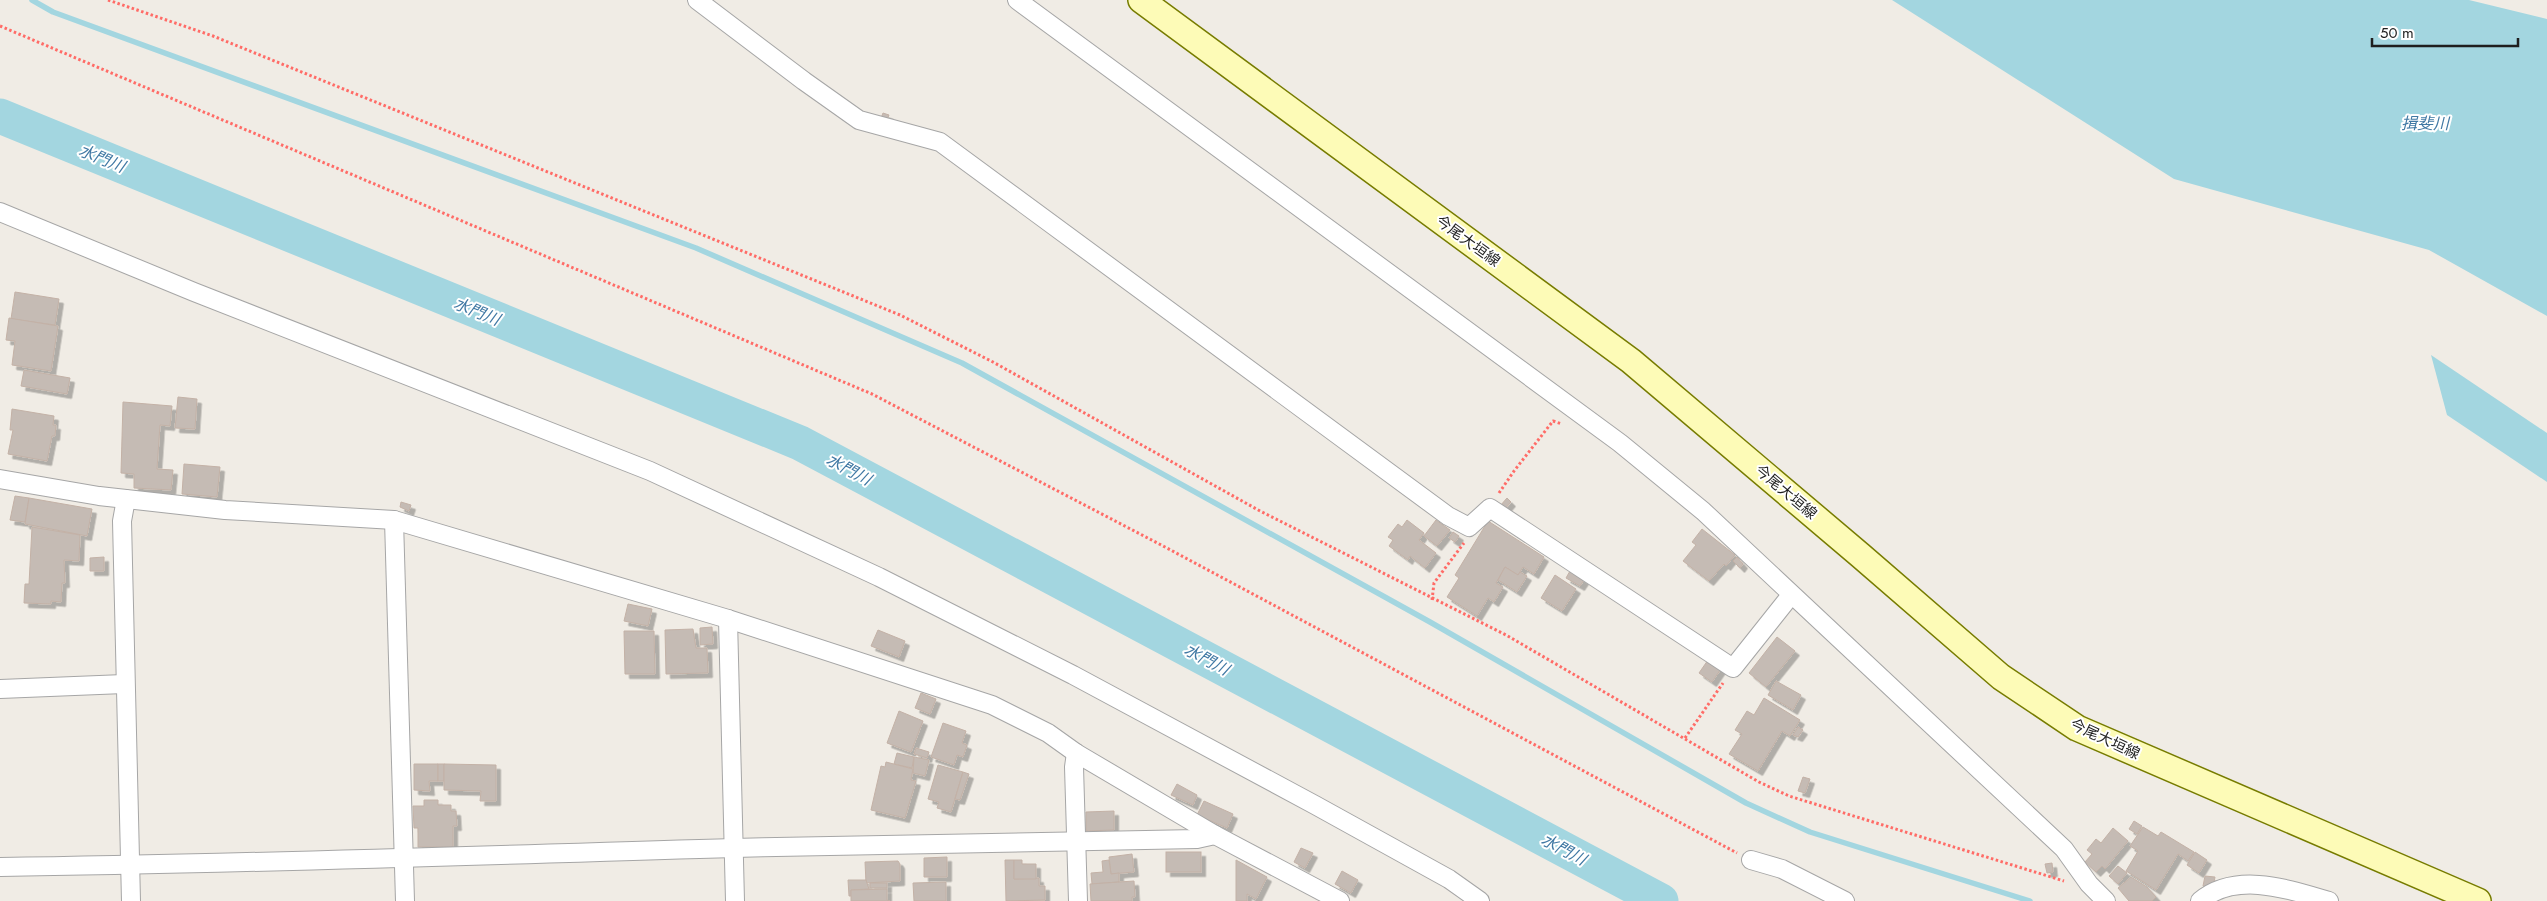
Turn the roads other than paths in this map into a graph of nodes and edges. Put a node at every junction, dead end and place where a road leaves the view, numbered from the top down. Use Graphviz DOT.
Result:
graph roads {
  1 [pos="697,0"];
  2 [pos="1017,0"];
  3 [pos="1141,0"];
  4 [pos="0,212"];
  5 [pos="0,479"];
  6 [pos="126,499"];
  7 [pos="394,520"];
  8 [pos="1791,595"];
  9 [pos="728,619"];
  10 [pos="124,684"];
  11 [pos="0,689"];
  12 [pos="1076,753"];
  13 [pos="1215,835"];
  14 [pos="1078,842"];
  15 [pos="733,848"];
  16 [pos="404,859"];
  17 [pos="1751,860"];
  18 [pos="130,865"];
  19 [pos="0,867"];
  20 [pos="1816,896"];
  21 [pos="130,901"];
  22 [pos="405,901"];
  23 [pos="735,901"];
  24 [pos="1078,901"];
  25 [pos="1340,901"];
  26 [pos="1480,901"];
  27 [pos="1845,901"];
  28 [pos="2106,901"];
  29 [pos="2200,901"];
  30 [pos="2329,901"];
  31 [pos="2478,901"];
  1 -- 8 [label="street"];
  2 -- 8 [label="street"];
  3 -- 31 [label="main road, 今尾大垣線"];
  4 -- 26 [label="street"];
  5 -- 6 [label="street"];
  6 -- 7 [label="street"];
  6 -- 10 [label="street"];
  7 -- 9 [label="street"];
  7 -- 16 [label="street"];
  8 -- 28 [label="street"];
  9 -- 12 [label="street"];
  9 -- 15 [label="street"];
  10 -- 11 [label="street"];
  10 -- 18 [label="street"];
  12 -- 13 [label="street"];
  12 -- 14 [label="street"];
  13 -- 14 [label="street"];
  13 -- 25 [label="street"];
  14 -- 15 [label="street"];
  14 -- 24 [label="street"];
  15 -- 16 [label="street"];
  15 -- 23 [label="street"];
  16 -- 18 [label="street"];
  16 -- 22 [label="street"];
  17 -- 20 [label="street"];
  18 -- 19 [label="street"];
  18 -- 21 [label="street"];
  20 -- 27 [label="street"];
  29 -- 30 [label="street"];
}
